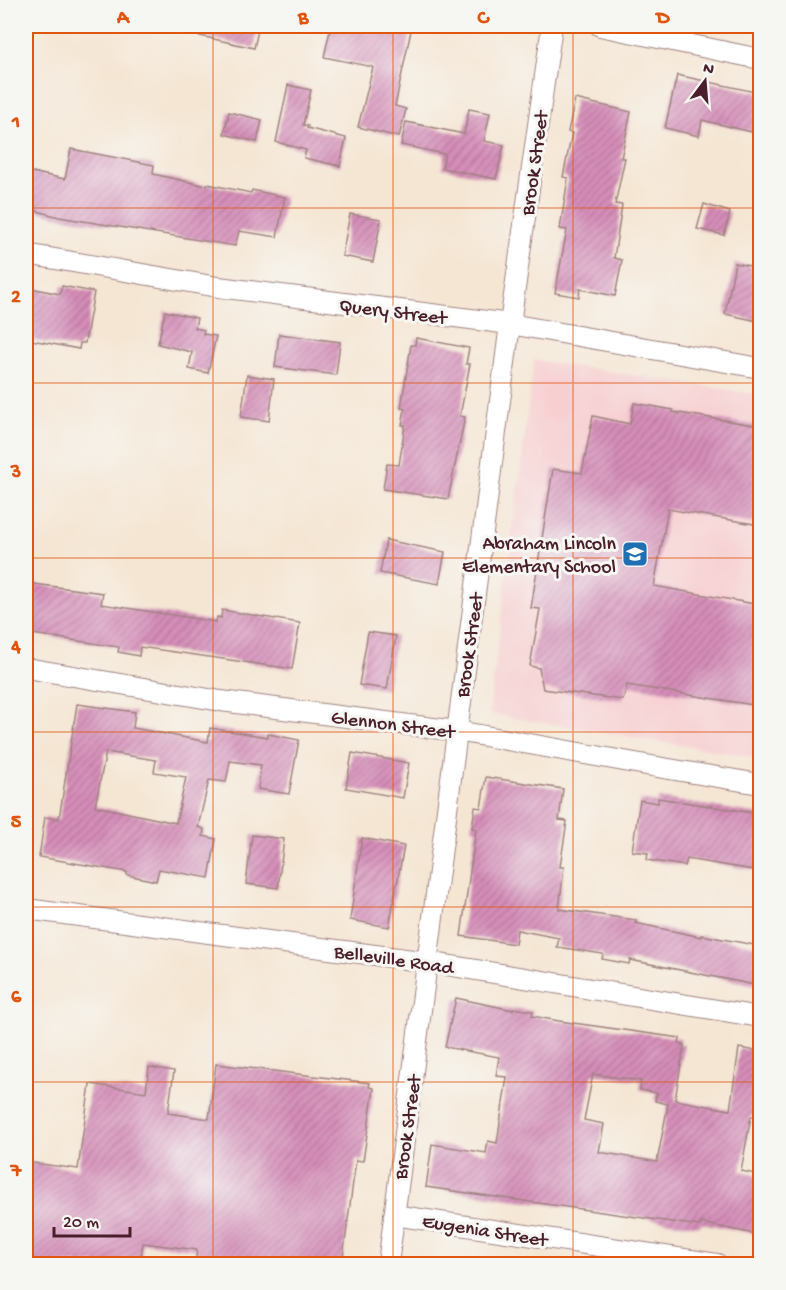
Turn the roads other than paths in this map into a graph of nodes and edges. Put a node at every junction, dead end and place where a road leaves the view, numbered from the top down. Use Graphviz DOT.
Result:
graph roads {
  1 [pos="552,26"];
  2 [pos="600,26"];
  3 [pos="760,59"];
  4 [pos="26,254"];
  5 [pos="510,324"];
  6 [pos="760,368"];
  7 [pos="26,668"];
  8 [pos="457,731"];
  9 [pos="760,784"];
  10 [pos="26,909"];
  11 [pos="428,962"];
  12 [pos="760,1017"];
  13 [pos="394,1215"];
  14 [pos="388,1264"];
  15 [pos="717,1264"];
  1 -- 5 [label="street, Brook Street"];
  2 -- 3 [label="street"];
  4 -- 5 [label="street, Query Street"];
  5 -- 6 [label="street, Query Street"];
  5 -- 8 [label="street, Brook Street"];
  7 -- 8 [label="street, Glennon Street"];
  8 -- 9 [label="street, Glennon Street"];
  8 -- 11 [label="street, Brook Street"];
  10 -- 11 [label="street, Belleville Road"];
  11 -- 12 [label="street, Belleville Road"];
  11 -- 13 [label="street, Brook Street"];
  13 -- 14 [label="street, Brook Street"];
  13 -- 15 [label="street, Eugenia Street"];
}
